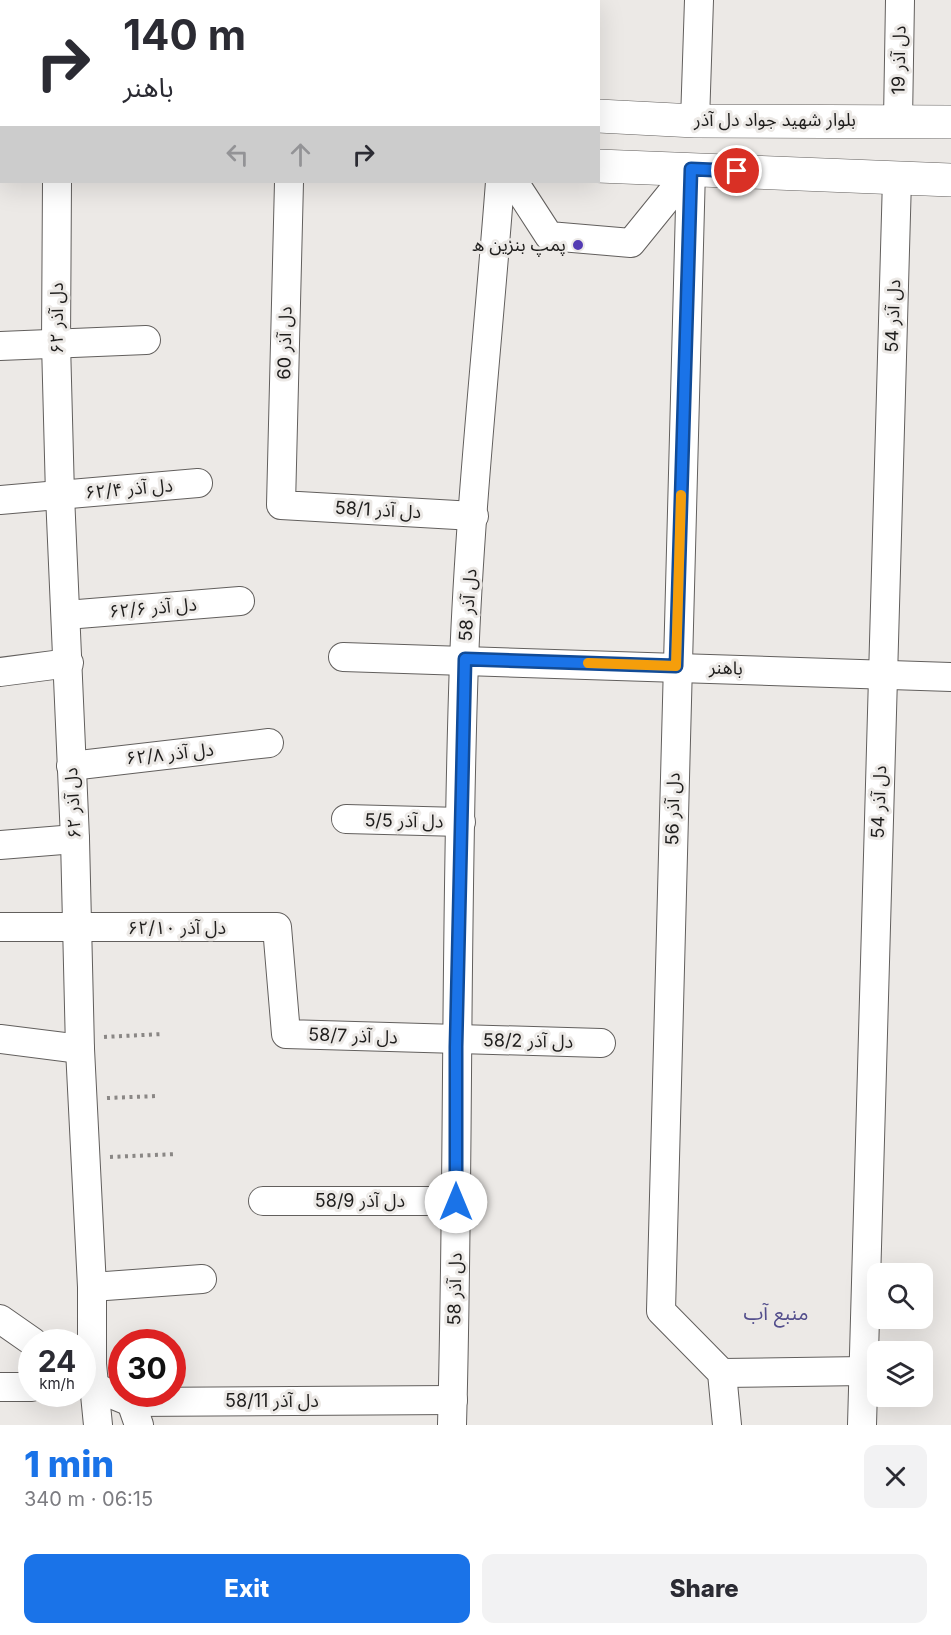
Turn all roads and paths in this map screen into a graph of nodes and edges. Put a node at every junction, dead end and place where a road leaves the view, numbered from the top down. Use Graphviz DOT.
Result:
graph roads {
  1 [pos="699,0"];
  2 [pos="900,0"];
  3 [pos="600,116"];
  4 [pos="898,120"];
  5 [pos="695,121"];
  6 [pos="951,122"];
  7 [pos="600,166"];
  8 [pos="691,169"];
  9 [pos="897,179"];
  10 [pos="951,180"];
  11 [pos="57,183"];
  12 [pos="289,183"];
  13 [pos="500,183"];
  14 [pos="515,183"];
  15 [pos="146,340"];
  16 [pos="56,343"];
  17 [pos="0,346"];
  18 [pos="198,483"];
  19 [pos="60,495"];
  20 [pos="0,500"];
  21 [pos="281,505"];
  22 [pos="474,516"];
  23 [pos="240,601"];
  24 [pos="66,615"];
  25 [pos="344,657"];
  26 [pos="465,659"];
  27 [pos="69,663"];
  28 [pos="676,666"];
  29 [pos="0,672"];
  30 [pos="882,674"];
  31 [pos="951,677"];
  32 [pos="269,743"];
  33 [pos="71,766"];
  34 [pos="346,819"];
  35 [pos="461,822"];
  36 [pos="75,839"];
  37 [pos="0,845"];
  38 [pos="0,927"];
  39 [pos="277,927"];
  40 [pos="77,928"];
  41 [pos="163,1034"];
  42 [pos="0,1039"];
  43 [pos="456,1039"];
  44 [pos="601,1043"];
  45 [pos="80,1044"];
  46 [pos="158,1096"];
  47 [pos="82,1099"];
  48 [pos="177,1154"];
  49 [pos="85,1158"];
  50 [pos="263,1201"];
  51 [pos="456,1202"];
  52 [pos="202,1279"];
  53 [pos="92,1287"];
  54 [pos="0,1319"];
  55 [pos="89,1329"];
  56 [pos="18,1332"];
  57 [pos="864,1371"];
  58 [pos="722,1372"];
  59 [pos="0,1387"];
  60 [pos="18,1387"];
  61 [pos="96,1390"];
  62 [pos="93,1407"];
  63 [pos="452,1412"];
  64 [pos="135,1413"];
  65 [pos="98,1425"];
  66 [pos="727,1425"];
  67 [pos="862,1425"];
  1 -- 5 [label="street"];
  2 -- 4 [label="street, دل آذر 19"];
  3 -- 5 [label="main road, بلوار شهید جواد دل آذر"];
  4 -- 5 [label="main road, بلوار شهید جواد دل آذر"];
  4 -- 6 [label="main road, بلوار شهید جواد دل آذر"];
  7 -- 8 [label="main road"];
  8 -- 9 [label="main road"];
  8 -- 14 [label="street"];
  8 -- 28 [label="street, دل آذر 56"];
  9 -- 10 [label="main road"];
  9 -- 30 [label="street, دل آذر 54"];
  11 -- 16 [label="street, دل آذر ۶۲"];
  12 -- 21 [label="street, دل آذر 60"];
  13 -- 22 [label="street, دل آذر 58"];
  15 -- 16 [label="street"];
  16 -- 17 [label="street"];
  16 -- 19 [label="street, دل آذر ۶۲"];
  18 -- 19 [label="street, دل آذر ۶۲/۴"];
  19 -- 20 [label="street, دل آذر ۶۲/۴"];
  19 -- 24 [label="street, دل آذر ۶۲"];
  21 -- 22 [label="street, دل آذر 58/1"];
  22 -- 26 [label="street, دل آذر 58"];
  23 -- 24 [label="street, دل آذر ۶۲/۶"];
  24 -- 27 [label="street, دل آذر ۶۲"];
  25 -- 26 [label="street, باهنر"];
  26 -- 28 [label="street, باهنر"];
  26 -- 35 [label="street, دل آذر 58"];
  27 -- 29 [label="street"];
  27 -- 33 [label="street, دل آذر ۶۲"];
  28 -- 30 [label="street, باهنر"];
  28 -- 58 [label="street, دل آذر 56"];
  30 -- 31 [label="street, باهنر"];
  30 -- 57 [label="street, دل آذر 54"];
  32 -- 33 [label="street, دل آذر ۶۲/۸"];
  33 -- 36 [label="street, دل آذر ۶۲"];
  34 -- 35 [label="street, دل آذر 5/5"];
  35 -- 43 [label="street, دل آذر 58"];
  36 -- 37 [label="street"];
  36 -- 40 [label="street, دل آذر ۶۲"];
  38 -- 40 [label="street, دل آذر ۶۲/۱۰"];
  39 -- 40 [label="street, دل آذر ۶۲/۱۰"];
  39 -- 43 [label="street, دل آذر 58/7"];
  40 -- 45 [label="street, دل آذر ۶۲"];
  41 -- 45 [label="path"];
  42 -- 45 [label="street"];
  43 -- 44 [label="street, دل آذر 58/2"];
  43 -- 51 [label="street, دل آذر 58"];
  45 -- 47 [label="street, دل آذر ۶۲"];
  46 -- 47 [label="path"];
  47 -- 49 [label="street, دل آذر ۶۲"];
  48 -- 49 [label="path"];
  49 -- 53 [label="street, دل آذر ۶۲"];
  50 -- 51 [label="street, دل آذر 58/9"];
  51 -- 63 [label="street, دل آذر 58"];
  52 -- 53 [label="street"];
  53 -- 55 [label="street, دل آذر ۶۲"];
  54 -- 56 [label="street"];
  57 -- 58 [label="street"];
  57 -- 67 [label="street, دل آذر 54"];
  58 -- 66 [label="street"];
  59 -- 60 [label="street"];
  61 -- 64 [label="street, دل آذر 58/11"];
  62 -- 65 [label="street, دل آذر ۶۲"];
  63 -- 64 [label="street, دل آذر 58/11"];
}
